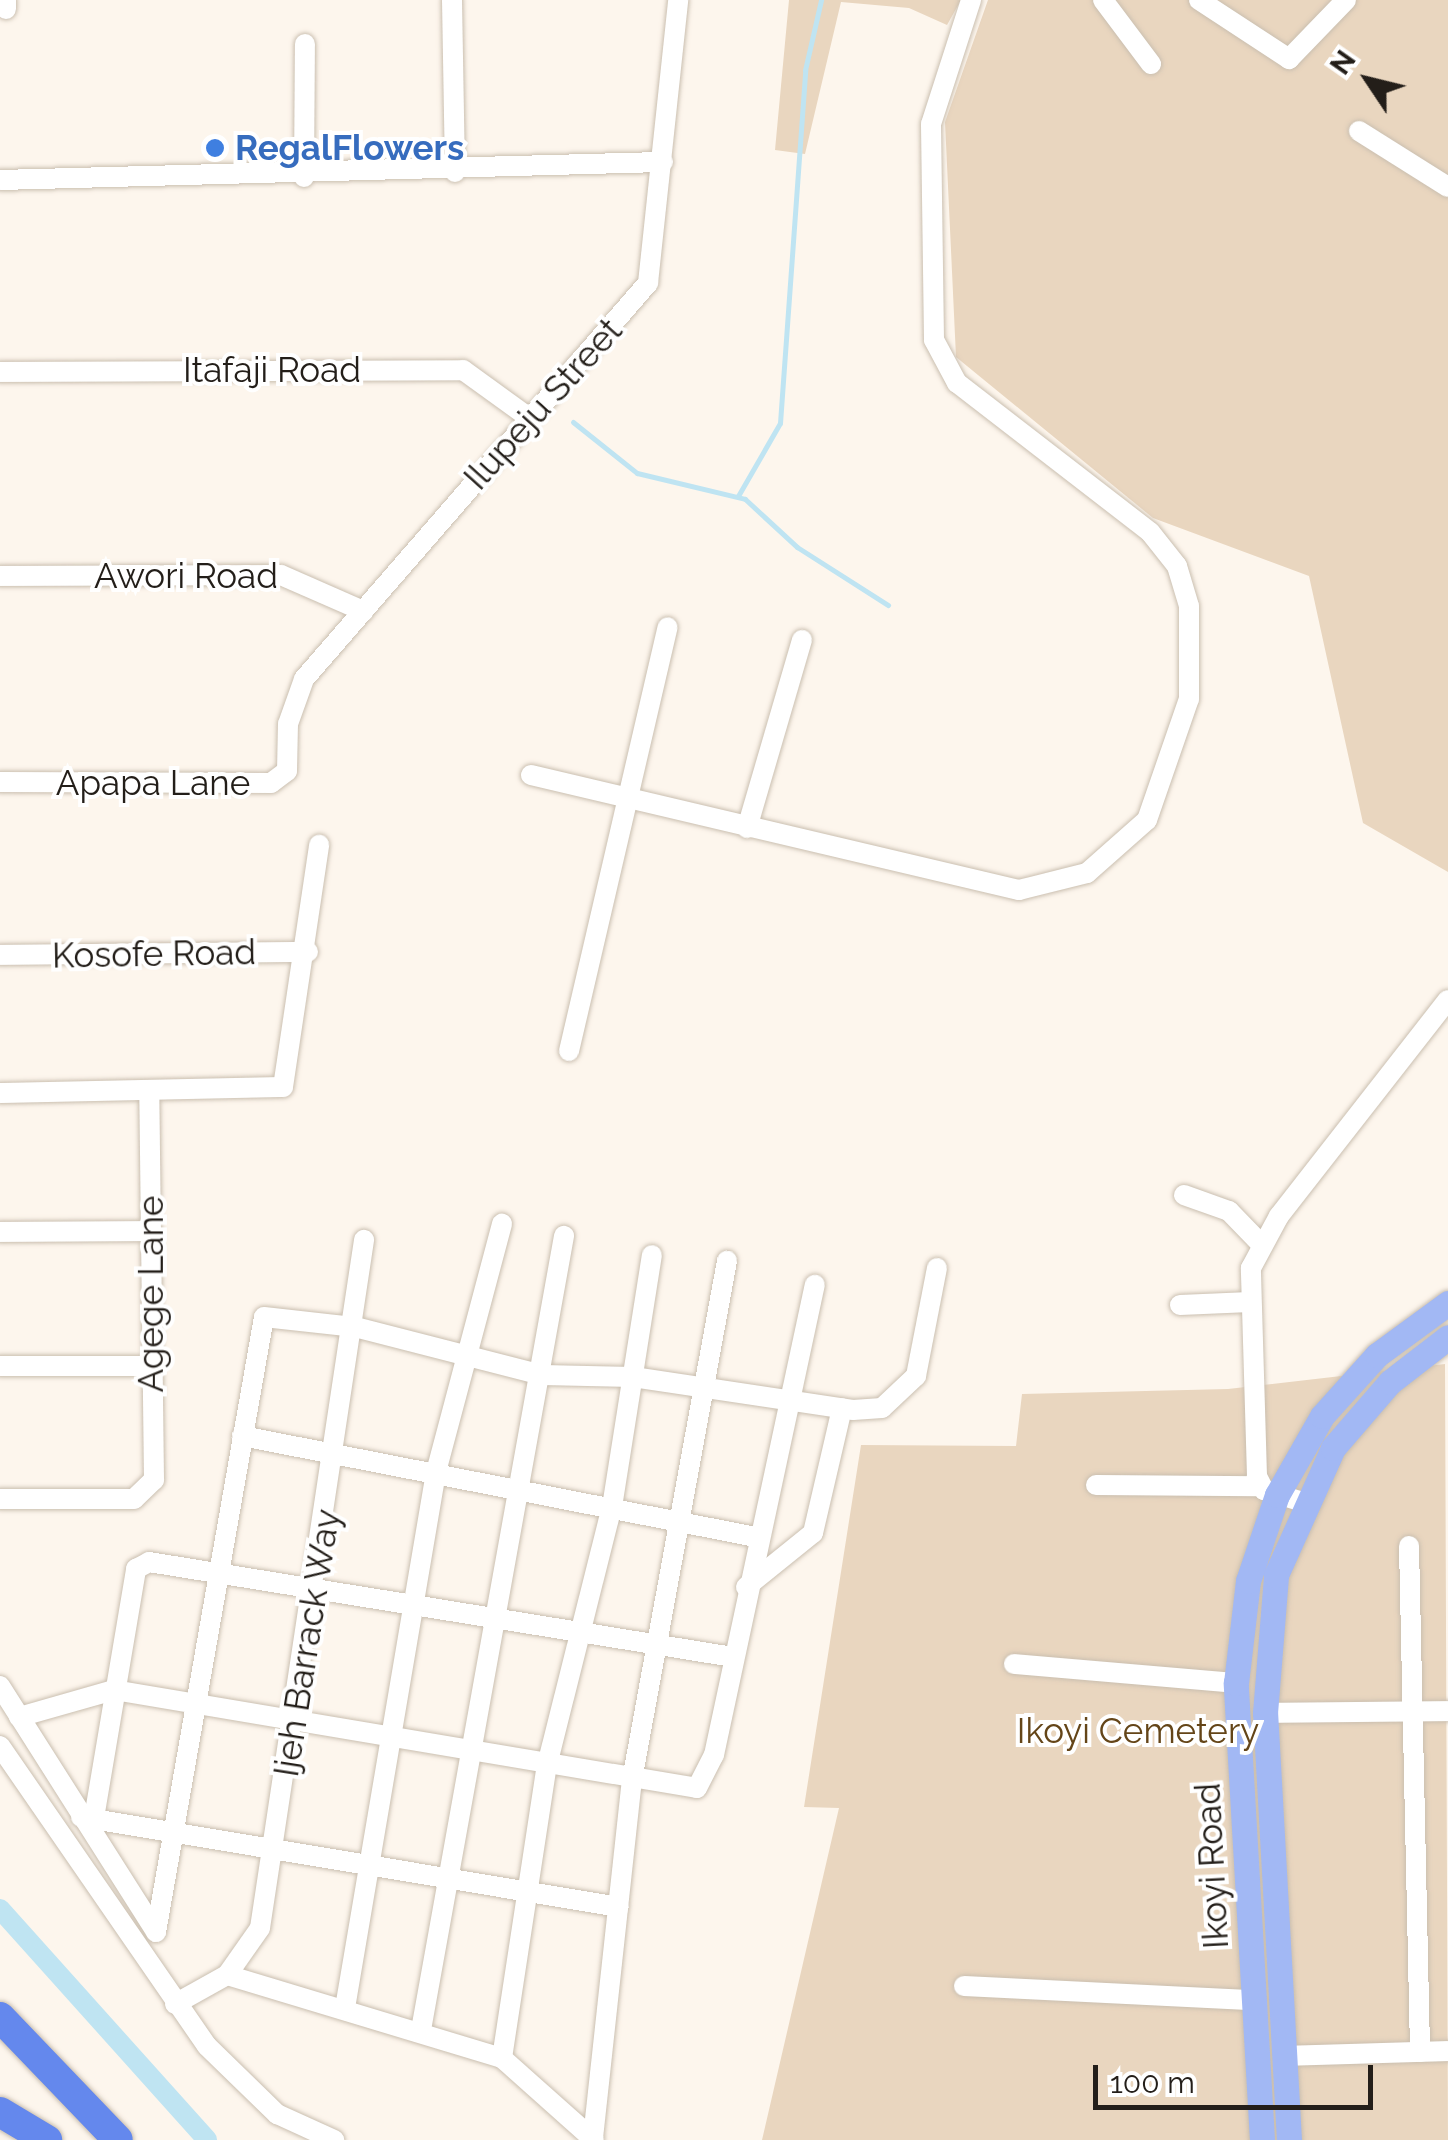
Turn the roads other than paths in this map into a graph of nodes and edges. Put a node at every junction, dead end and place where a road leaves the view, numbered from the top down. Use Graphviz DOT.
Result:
graph roads {
  1 [pos="452,0"];
  2 [pos="678,0"];
  3 [pos="972,0"];
  4 [pos="1103,0"];
  5 [pos="1199,0"];
  6 [pos="1346,0"];
  7 [pos="306,44"];
  8 [pos="1151,64"];
  9 [pos="1359,130"];
  10 [pos="664,162"];
  11 [pos="455,172"];
  12 [pos="304,177"];
  13 [pos="0,180"];
  14 [pos="1448,188"];
  15 [pos="0,372"];
  16 [pos="528,417"];
  17 [pos="0,576"];
  18 [pos="363,611"];
  19 [pos="668,627"];
  20 [pos="802,640"];
  21 [pos="292,757"];
  22 [pos="531,776"];
  23 [pos="0,782"];
  24 [pos="624,799"];
  25 [pos="747,828"];
  26 [pos="319,845"];
  27 [pos="308,952"];
  28 [pos="0,955"];
  29 [pos="1448,1000"];
  30 [pos="569,1051"];
  31 [pos="149,1092"];
  32 [pos="0,1093"];
  33 [pos="1184,1195"];
  34 [pos="502,1224"];
  35 [pos="151,1230"];
  36 [pos="0,1232"];
  37 [pos="564,1236"];
  38 [pos="364,1240"];
  39 [pos="1262,1245"];
  40 [pos="652,1254"];
  41 [pos="727,1261"];
  42 [pos="937,1268"];
  43 [pos="815,1285"];
  44 [pos="1250,1302"];
  45 [pos="1448,1304"];
  46 [pos="1180,1305"];
  47 [pos="355,1327"];
  48 [pos="1448,1337"];
  49 [pos="469,1362"];
  50 [pos="0,1366"];
  51 [pos="151,1366"];
  52 [pos="542,1375"];
  53 [pos="634,1377"];
  54 [pos="704,1392"];
  55 [pos="788,1400"];
  56 [pos="842,1408"];
  57 [pos="242,1436"];
  58 [pos="338,1452"];
  59 [pos="436,1472"];
  60 [pos="1096,1484"];
  61 [pos="518,1488"];
  62 [pos="1268,1491"];
  63 [pos="0,1500"];
  64 [pos="1303,1502"];
  65 [pos="612,1507"];
  66 [pos="682,1522"];
  67 [pos="756,1537"];
  68 [pos="1409,1546"];
  69 [pos="217,1573"];
  70 [pos="746,1587"];
  71 [pos="315,1590"];
  72 [pos="412,1606"];
  73 [pos="494,1619"];
  74 [pos="580,1633"];
  75 [pos="656,1648"];
  76 [pos="734,1656"];
  77 [pos="1014,1664"];
  78 [pos="1236,1684"];
  79 [pos="0,1686"];
  80 [pos="114,1690"];
  81 [pos="196,1704"];
  82 [pos="1412,1711"];
  83 [pos="1448,1711"];
  84 [pos="1265,1713"];
  85 [pos="19,1717"];
  86 [pos="294,1720"];
  87 [pos="388,1740"];
  88 [pos="0,1746"];
  89 [pos="472,1753"];
  90 [pos="546,1766"];
  91 [pos="632,1780"];
  92 [pos="87,1818"];
  93 [pos="175,1833"];
  94 [pos="273,1851"];
  95 [pos="370,1870"];
  96 [pos="450,1885"];
  97 [pos="526,1897"];
  98 [pos="619,1907"];
  99 [pos="228,1976"];
  100 [pos="964,1986"];
  101 [pos="1254,2000"];
  102 [pos="175,2004"];
  103 [pos="345,2008"];
  104 [pos="0,2017"];
  105 [pos="421,2030"];
  106 [pos="1448,2051"];
  107 [pos="1420,2052"];
  108 [pos="1284,2056"];
  109 [pos="502,2058"];
  110 [pos="0,2112"];
  111 [pos="593,2139"];
  112 [pos="46,2140"];
  113 [pos="118,2140"];
  114 [pos="334,2140"];
  115 [pos="1262,2140"];
  116 [pos="1289,2140"];
  1 -- 11 [label="street"];
  2 -- 10 [label="street, Ilupeju Street"];
  3 -- 25 [label="street"];
  4 -- 8 [label="street"];
  5 -- 6 [label="street"];
  7 -- 12 [label="street"];
  9 -- 14 [label="street"];
  10 -- 11 [label="street"];
  10 -- 16 [label="street, Ilupeju Street"];
  11 -- 12 [label="street"];
  12 -- 13 [label="street"];
  15 -- 16 [label="street, Itafaji Road"];
  16 -- 18 [label="street, Ilupeju Street"];
  17 -- 18 [label="street, Awori Road"];
  18 -- 21 [label="street, Ilupeju Street"];
  19 -- 24 [label="street"];
  20 -- 25 [label="street"];
  21 -- 23 [label="street, Apapa Lane"];
  22 -- 24 [label="street"];
  24 -- 25 [label="street"];
  24 -- 30 [label="street"];
  26 -- 27 [label="street"];
  27 -- 28 [label="street, Kosofe Road"];
  27 -- 31 [label="street"];
  29 -- 39 [label="street"];
  31 -- 32 [label="street"];
  31 -- 35 [label="street, Agege Lane"];
  33 -- 39 [label="street"];
  34 -- 49 [label="street"];
  35 -- 36 [label="street"];
  35 -- 51 [label="street, Agege Lane"];
  37 -- 52 [label="street"];
  38 -- 47 [label="street, Ijeh Barrack Way"];
  39 -- 44 [label="street"];
  40 -- 53 [label="street"];
  41 -- 54 [label="street"];
  42 -- 56 [label="street"];
  43 -- 55 [label="street"];
  44 -- 46 [label="street"];
  44 -- 62 [label="street"];
  45 -- 62 [label="main road, Ikoyi Road"];
  47 -- 49 [label="street"];
  47 -- 57 [label="street"];
  47 -- 58 [label="street, Ijeh Barrack Way"];
  48 -- 64 [label="main road, Ikoyi Road"];
  49 -- 52 [label="street"];
  49 -- 59 [label="street"];
  50 -- 51 [label="street"];
  51 -- 63 [label="street, Agege Lane"];
  52 -- 53 [label="street"];
  52 -- 61 [label="street"];
  53 -- 54 [label="street"];
  53 -- 65 [label="street"];
  54 -- 55 [label="street"];
  54 -- 66 [label="street"];
  55 -- 56 [label="street"];
  55 -- 67 [label="street"];
  56 -- 70 [label="street"];
  57 -- 58 [label="street"];
  57 -- 69 [label="street"];
  58 -- 59 [label="street"];
  58 -- 71 [label="street, Ijeh Barrack Way"];
  59 -- 61 [label="street"];
  59 -- 72 [label="street"];
  60 -- 62 [label="street"];
  61 -- 65 [label="street"];
  61 -- 73 [label="street"];
  62 -- 64 [label="street"];
  62 -- 78 [label="main road, Ikoyi Road"];
  64 -- 84 [label="main road, Ikoyi Road"];
  65 -- 66 [label="street"];
  65 -- 74 [label="street"];
  66 -- 67 [label="street"];
  66 -- 75 [label="street"];
  67 -- 70 [label="street"];
  68 -- 82 [label="street"];
  69 -- 71 [label="street"];
  69 -- 80 [label="street"];
  69 -- 81 [label="street"];
  70 -- 76 [label="street"];
  71 -- 72 [label="street"];
  71 -- 86 [label="street, Ijeh Barrack Way"];
  72 -- 73 [label="street"];
  72 -- 87 [label="street"];
  73 -- 74 [label="street"];
  73 -- 89 [label="street"];
  74 -- 75 [label="street"];
  74 -- 90 [label="street"];
  75 -- 76 [label="street"];
  75 -- 91 [label="street"];
  76 -- 91 [label="street"];
  77 -- 78 [label="street"];
  78 -- 101 [label="main road, Ikoyi Road"];
  79 -- 85 [label="street"];
  80 -- 81 [label="street"];
  80 -- 85 [label="street"];
  80 -- 92 [label="street"];
  81 -- 86 [label="street"];
  81 -- 93 [label="street"];
  82 -- 83 [label="street"];
  82 -- 84 [label="street"];
  82 -- 107 [label="street"];
  84 -- 108 [label="main road, Ikoyi Road"];
  85 -- 92 [label="street"];
  86 -- 87 [label="street"];
  86 -- 94 [label="street, Ijeh Barrack Way"];
  87 -- 89 [label="street"];
  87 -- 95 [label="street"];
  88 -- 102 [label="street"];
  89 -- 90 [label="street"];
  89 -- 96 [label="street"];
  90 -- 91 [label="street"];
  90 -- 97 [label="street"];
  91 -- 98 [label="street"];
  92 -- 93 [label="street"];
  92 -- 93 [label="street"];
  93 -- 94 [label="street"];
  94 -- 95 [label="street"];
  94 -- 99 [label="street, Ijeh Barrack Way"];
  95 -- 96 [label="street"];
  95 -- 103 [label="street"];
  96 -- 97 [label="street"];
  96 -- 105 [label="street"];
  97 -- 98 [label="street"];
  97 -- 109 [label="street"];
  98 -- 111 [label="street"];
  99 -- 102 [label="street, Ijeh Barrack Way"];
  99 -- 103 [label="street"];
  100 -- 101 [label="street"];
  101 -- 115 [label="main road, Ikoyi Road"];
  102 -- 114 [label="street"];
  103 -- 105 [label="street"];
  104 -- 113 [label="highway"];
  105 -- 109 [label="street"];
  106 -- 107 [label="street"];
  107 -- 108 [label="street"];
  108 -- 116 [label="main road, Ikoyi Road"];
  109 -- 111 [label="street"];
  110 -- 112 [label="highway"];
}
